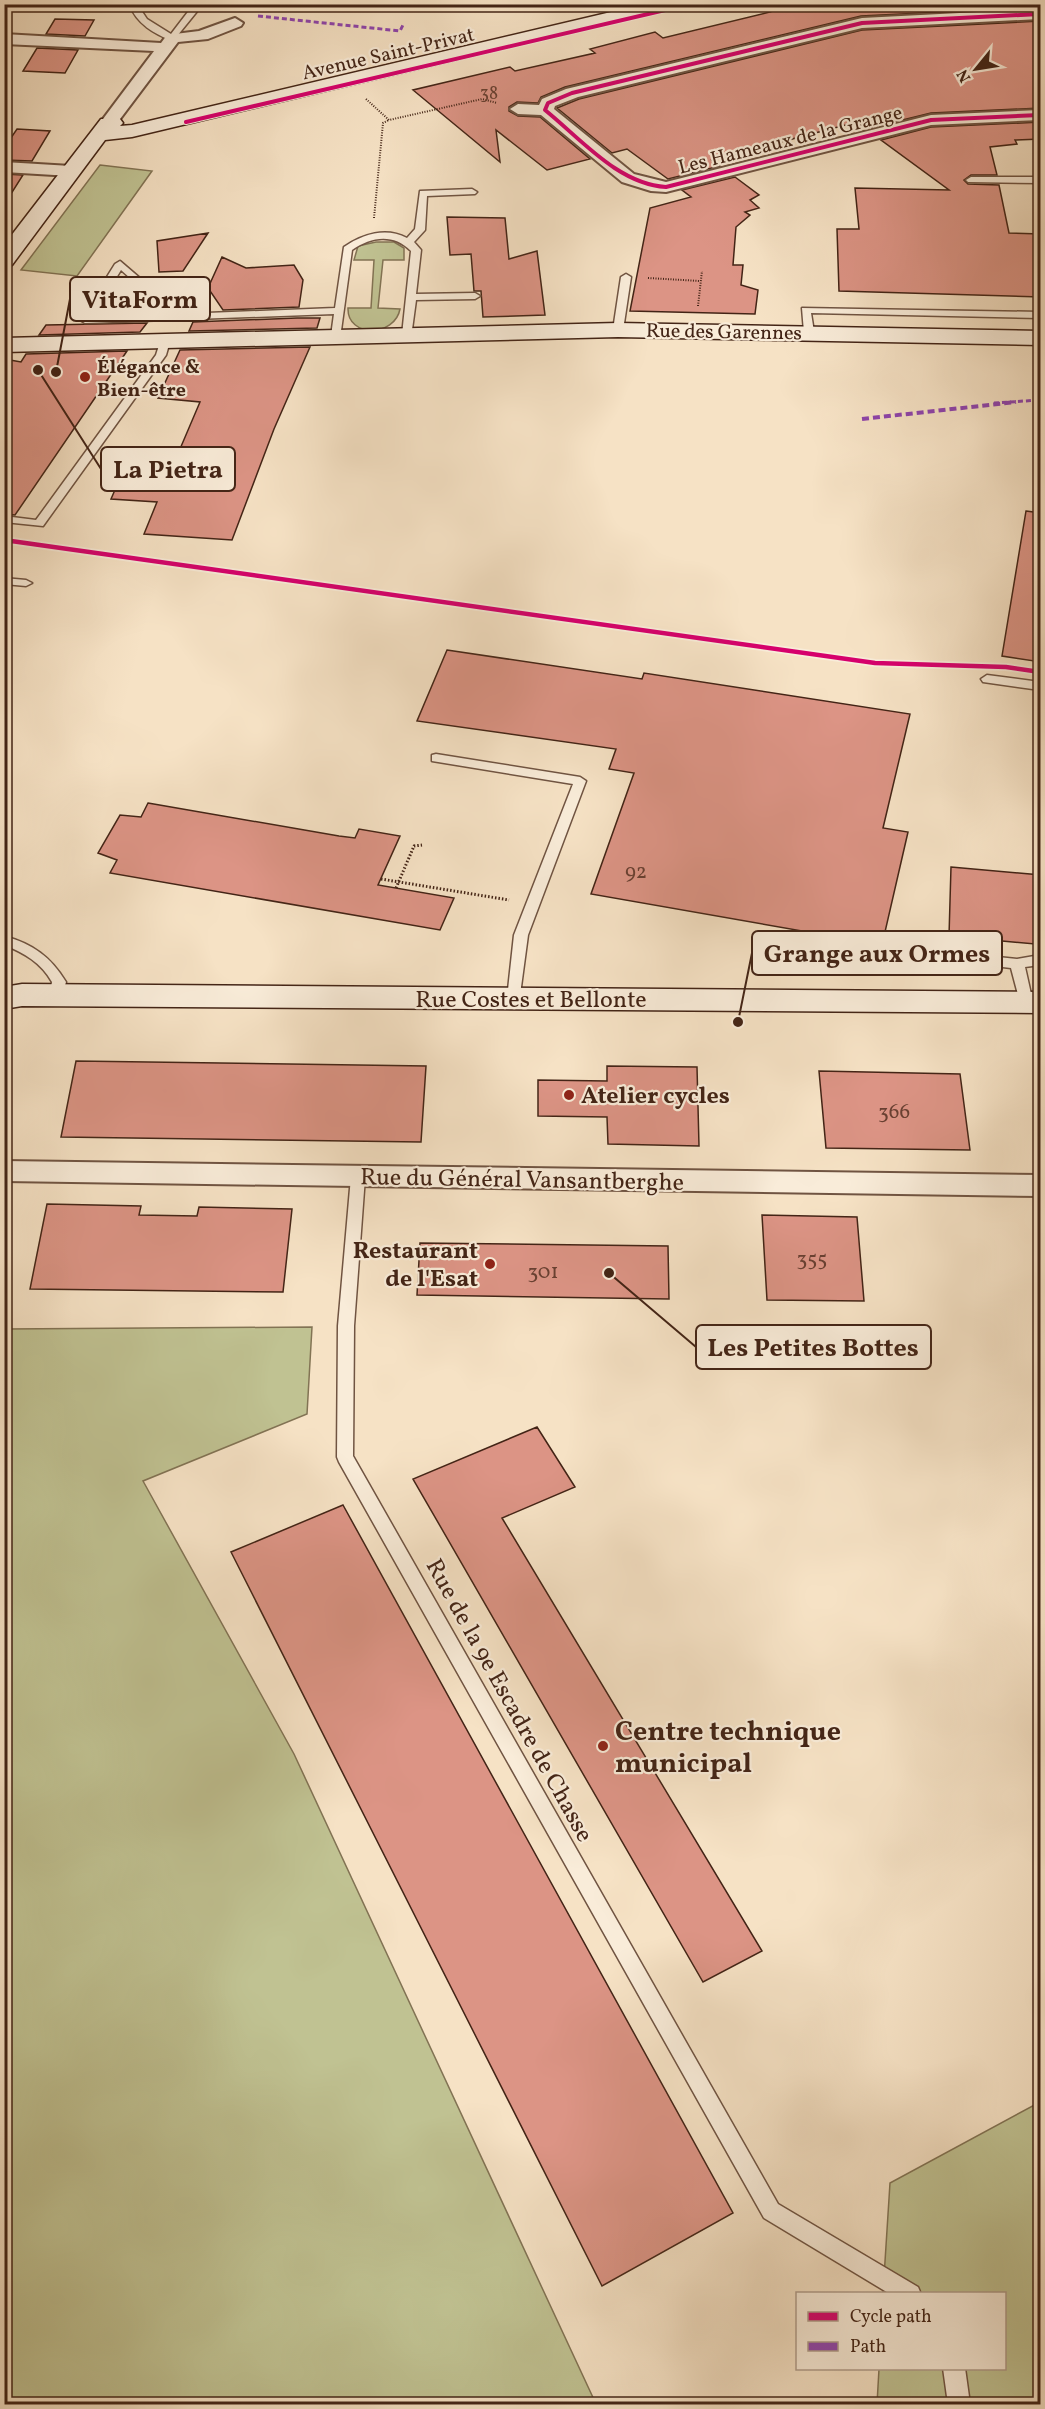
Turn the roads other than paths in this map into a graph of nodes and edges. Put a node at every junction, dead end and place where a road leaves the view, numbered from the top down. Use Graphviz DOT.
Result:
graph roads {
  1 [pos="133,4"];
  2 [pos="199,4"];
  3 [pos="670,4"];
  4 [pos="1041,14"];
  5 [pos="235,23"];
  6 [pos="4,39"];
  7 [pos="169,43"];
  8 [pos="518,109"];
  9 [pos="545,111"];
  10 [pos="1041,115"];
  11 [pos="103,129"];
  12 [pos="4,167"];
  13 [pos="71,171"];
  14 [pos="971,180"];
  15 [pos="1040,181"];
  16 [pos="472,192"];
  17 [pos="409,242"];
  18 [pos="4,260"];
  19 [pos="627,277"];
  20 [pos="475,296"];
  21 [pos="411,297"];
  22 [pos="339,311"];
  23 [pos="1041,315"];
  24 [pos="205,316"];
  25 [pos="618,330"];
  26 [pos="809,332"];
  27 [pos="407,335"];
  28 [pos="336,336"];
  29 [pos="1041,338"];
  30 [pos="165,341"];
  31 [pos="4,345"];
  32 [pos="4,519"];
  33 [pos="4,581"];
  34 [pos="26,583"];
  35 [pos="987,678"];
  36 [pos="1041,686"];
  37 [pos="436,758"];
  38 [pos="4,940"];
  39 [pos="940,956"];
  40 [pos="1041,960"];
  41 [pos="1017,964"];
  42 [pos="9,995"];
  43 [pos="56,996"];
  44 [pos="514,999"];
  45 [pos="1033,1003"];
  46 [pos="4,1171"];
  47 [pos="358,1177"];
  48 [pos="1041,1186"];
  49 [pos="908,2292"];
  50 [pos="954,2370"];
  51 [pos="959,2404"];
  1 -- 7 [label="lane"];
  2 -- 7 [label="lane"];
  3 -- 11 [label="street, Avenue Saint-Privat"];
  4 -- 9 [label="street"];
  5 -- 7 [label="street"];
  6 -- 7 [label="street"];
  7 -- 11 [label="street"];
  8 -- 9 [label="street"];
  9 -- 10 [label="street, Les Hameaux de la Grange"];
  11 -- 13 [label="street"];
  12 -- 13 [label="street"];
  13 -- 18 [label="street"];
  14 -- 15 [label="lane"];
  16 -- 17 [label="lane"];
  17 -- 21 [label="lane"];
  17 -- 22 [label="lane"];
  19 -- 25 [label="lane"];
  20 -- 21 [label="lane"];
  21 -- 27 [label="lane"];
  22 -- 24 [label="lane"];
  22 -- 28 [label="lane"];
  23 -- 26 [label="lane"];
  24 -- 24 [label="lane"];
  25 -- 26 [label="street, Rue des Garennes"];
  25 -- 27 [label="street, Rue des Garennes"];
  26 -- 29 [label="street, Rue des Garennes"];
  27 -- 28 [label="street, Rue des Garennes"];
  28 -- 30 [label="street, Rue des Garennes"];
  30 -- 31 [label="street, Rue des Garennes"];
  30 -- 32 [label="lane"];
  33 -- 34 [label="lane"];
  35 -- 36 [label="lane"];
  37 -- 44 [label="lane"];
  38 -- 43 [label="lane"];
  39 -- 41 [label="lane"];
  40 -- 41 [label="lane"];
  41 -- 45 [label="lane"];
  42 -- 43 [label="street, Rue Costes et Bellonte"];
  43 -- 44 [label="street, Rue Costes et Bellonte"];
  44 -- 45 [label="street, Rue Costes et Bellonte"];
  46 -- 47 [label="street, Rue du Général Vansantberghe"];
  47 -- 48 [label="street, Rue du Général Vansantberghe"];
  47 -- 49 [label="lane, Rue de la 9e Escadre de Chasse"];
  50 -- 51 [label="lane"];
}
